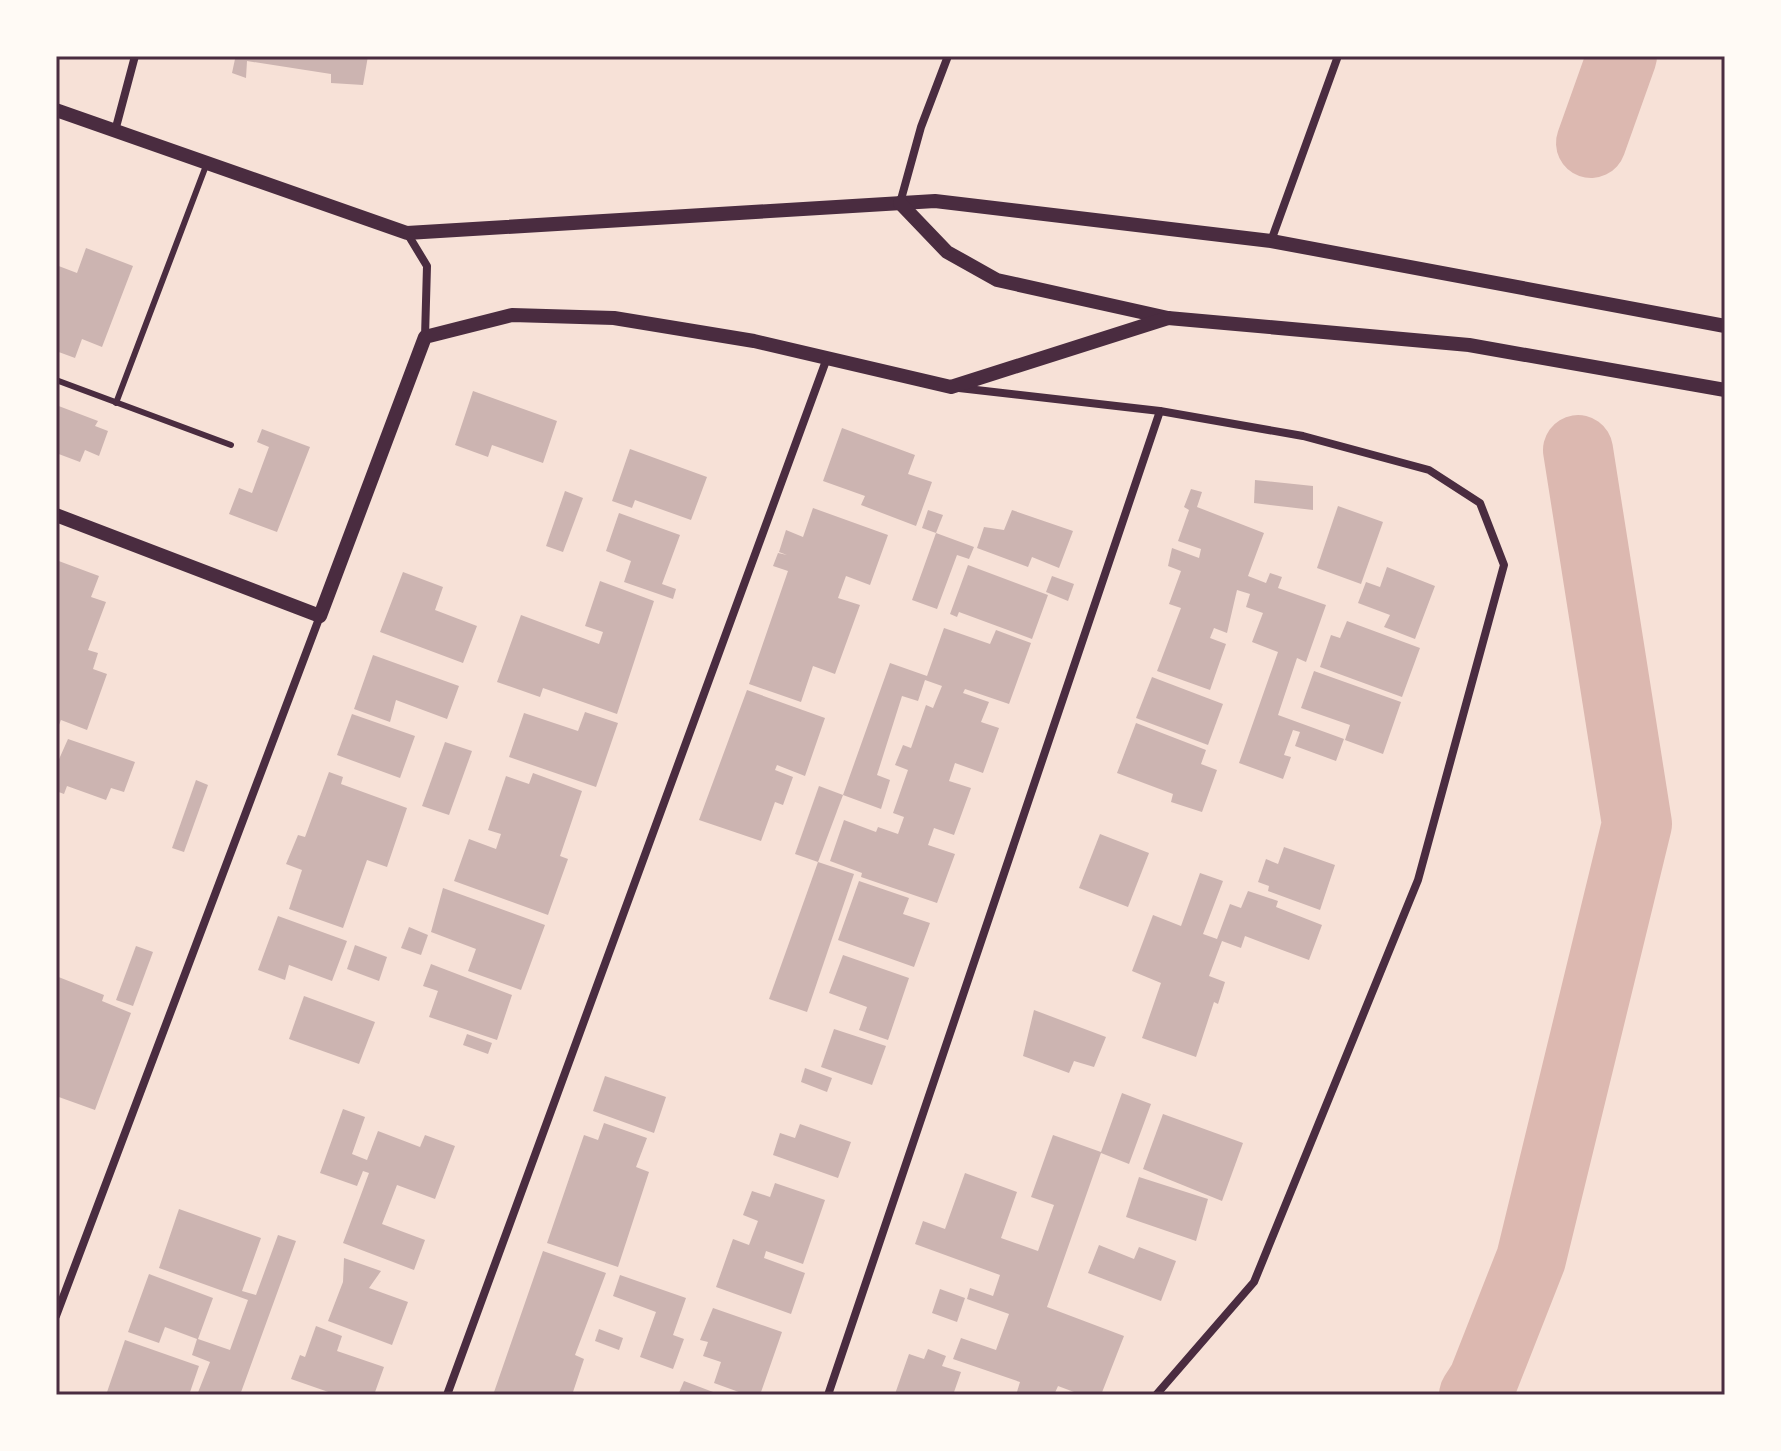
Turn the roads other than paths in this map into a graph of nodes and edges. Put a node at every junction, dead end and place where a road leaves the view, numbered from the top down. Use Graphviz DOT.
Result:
graph roads {
  1 [pos="135,56"];
  2 [pos="948,56"];
  3 [pos="1338,56"];
  4 [pos="56,110"];
  5 [pos="115,131"];
  6 [pos="207,163"];
  7 [pos="900,203"];
  8 [pos="407,233"];
  9 [pos="1271,241"];
  10 [pos="1168,318"];
  11 [pos="1720,325"];
  12 [pos="425,337"];
  13 [pos="827,358"];
  14 [pos="56,380"];
  15 [pos="951,387"];
  16 [pos="1725,390"];
  17 [pos="116,403"];
  18 [pos="1160,411"];
  19 [pos="231,445"];
  20 [pos="56,515"];
  21 [pos="320,616"];
  22 [pos="56,1316"];
  23 [pos="447,1395"];
  24 [pos="828,1395"];
  25 [pos="1156,1395"];
  1 -- 5 [label="street"];
  2 -- 7 [label="street"];
  3 -- 9 [label="street"];
  4 -- 5 [label="street"];
  5 -- 6 [label="street"];
  6 -- 8 [label="street"];
  6 -- 17 [label="lane"];
  7 -- 8 [label="street"];
  7 -- 9 [label="street"];
  7 -- 10 [label="street"];
  8 -- 12 [label="street"];
  9 -- 11 [label="street"];
  10 -- 15 [label="street"];
  10 -- 16 [label="street"];
  12 -- 13 [label="street"];
  12 -- 21 [label="street"];
  13 -- 15 [label="street"];
  13 -- 23 [label="street"];
  14 -- 17 [label="lane"];
  15 -- 18 [label="street"];
  17 -- 19 [label="lane"];
  18 -- 24 [label="street"];
  18 -- 25 [label="street"];
  20 -- 21 [label="street"];
  21 -- 22 [label="street"];
}
